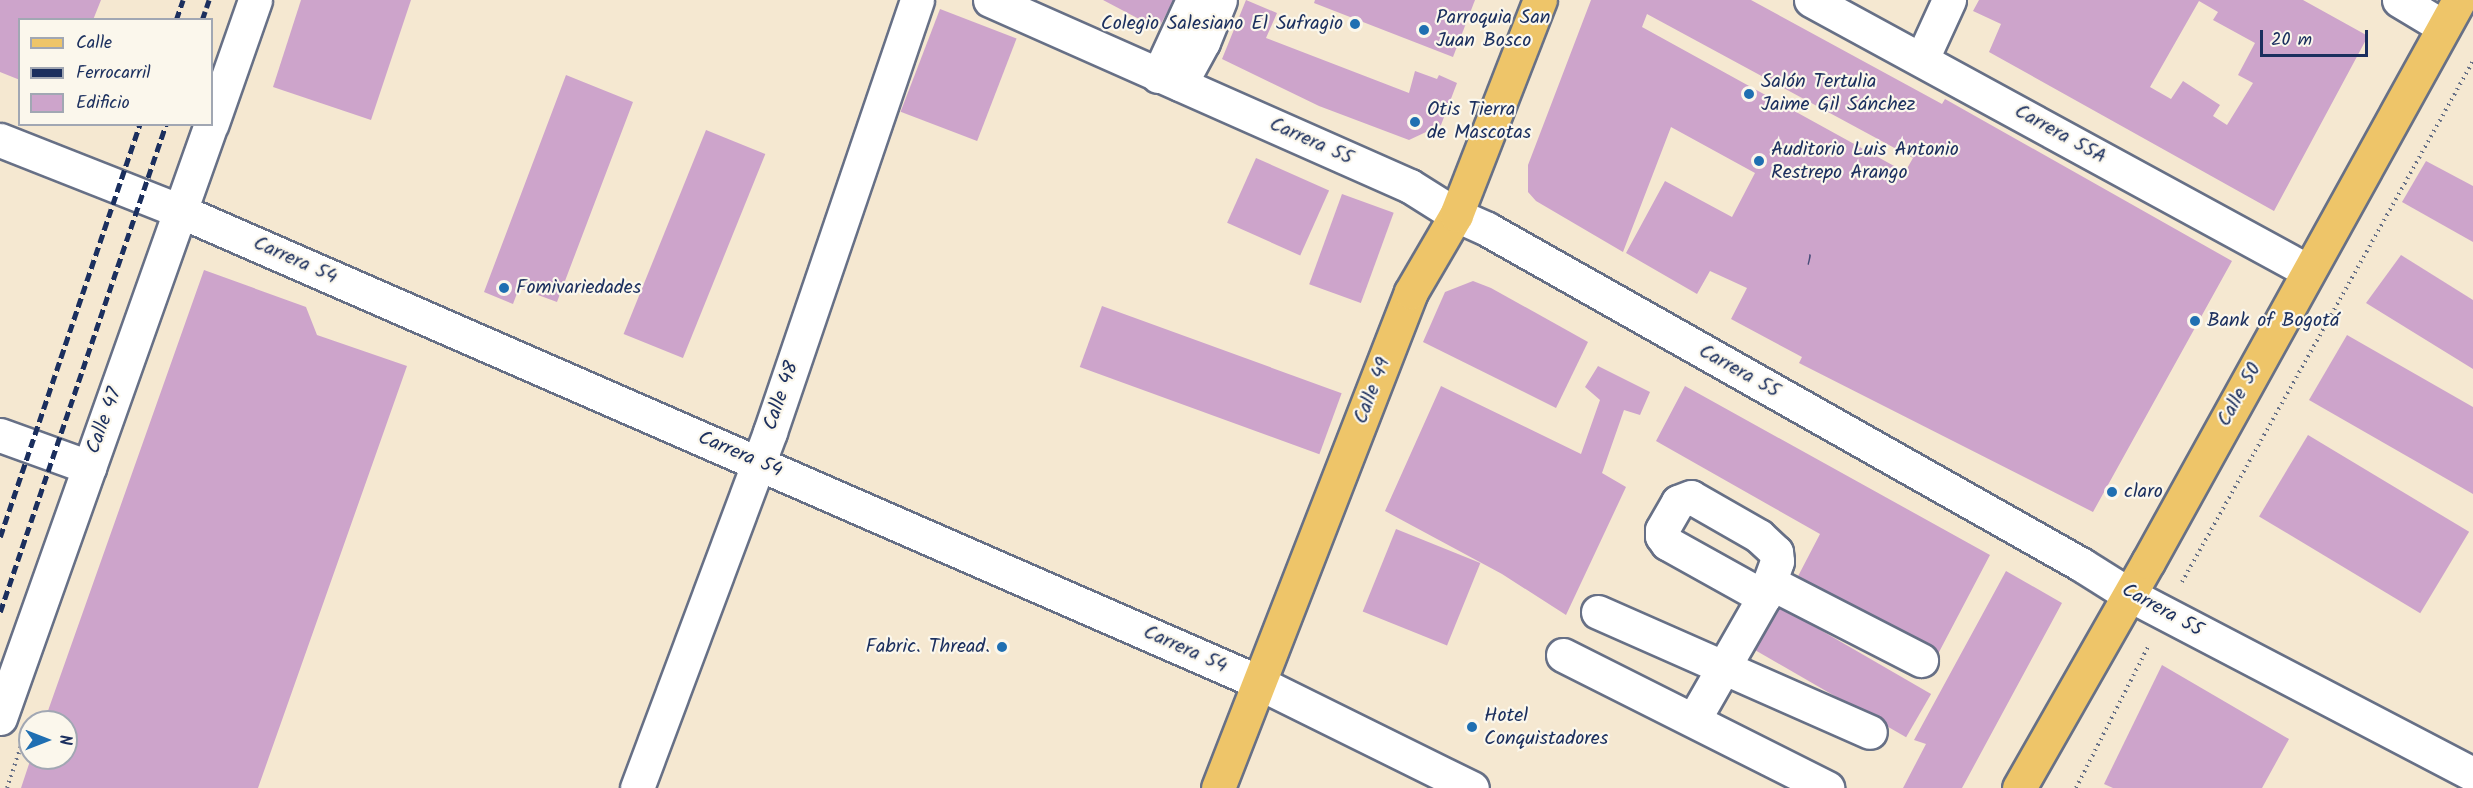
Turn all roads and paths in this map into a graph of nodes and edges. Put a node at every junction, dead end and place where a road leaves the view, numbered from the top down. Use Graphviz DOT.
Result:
graph roads {
  1 [pos="255,0"];
  2 [pos="917,0"];
  3 [pos="990,0"];
  4 [pos="1193,0"];
  5 [pos="1220,0"];
  6 [pos="1540,0"];
  7 [pos="1811,0"];
  8 [pos="1949,0"];
  9 [pos="2399,0"];
  10 [pos="2451,13"];
  11 [pos="1922,59"];
  12 [pos="2473,60"];
  13 [pos="1169,80"];
  14 [pos="213,118"];
  15 [pos="210,126"];
  16 [pos="0,140"];
  17 [pos="180,211"];
  18 [pos="1456,216"];
  19 [pos="2308,271"];
  20 [pos="0,435"];
  21 [pos="758,463"];
  22 [pos="89,467"];
  23 [pos="2128,594"];
  24 [pos="1598,612"];
  25 [pos="2165,614"];
  26 [pos="1563,655"];
  27 [pos="1921,660"];
  28 [pos="1724,668"];
  29 [pos="1260,682"];
  30 [pos="0,718"];
  31 [pos="1694,719"];
  32 [pos="1870,732"];
  33 [pos="2473,774"];
  34 [pos="637,788"];
  35 [pos="1218,788"];
  36 [pos="1472,788"];
  37 [pos="1827,788"];
  38 [pos="2019,788"];
  39 [pos="2076,788"];
  1 -- 14 [label="street, Calle 47"];
  2 -- 21 [label="street, Calle 48"];
  3 -- 13 [label="street, Carrera 55"];
  4 -- 13 [label="street"];
  5 -- 13 [label="street"];
  6 -- 18 [label="main road, Calle 49"];
  7 -- 11 [label="street, Carrera 55A"];
  8 -- 11 [label="street"];
  9 -- 10 [label="street"];
  10 -- 19 [label="main road, Calle 50"];
  11 -- 19 [label="street, Carrera 55A"];
  12 -- 25 [label="path"];
  13 -- 18 [label="street, Carrera 55"];
  15 -- 17 [label="street, Calle 47"];
  16 -- 17 [label="street, Carrera 54"];
  17 -- 21 [label="street, Carrera 54"];
  17 -- 22 [label="street, Calle 47"];
  18 -- 23 [label="street, Carrera 55"];
  18 -- 29 [label="main road, Calle 49"];
  19 -- 23 [label="main road, Calle 50"];
  20 -- 22 [label="street"];
  21 -- 29 [label="street, Carrera 54"];
  21 -- 34 [label="street, Calle 48"];
  22 -- 30 [label="street, Calle 47"];
  23 -- 25 [label="street, Carrera 55"];
  23 -- 38 [label="main road, Calle 50"];
  24 -- 28 [label="street"];
  25 -- 33 [label="street, Carrera 55"];
  25 -- 39 [label="path"];
  26 -- 31 [label="street"];
  27 -- 28 [label="street"];
  28 -- 31 [label="street"];
  28 -- 32 [label="street"];
  29 -- 35 [label="main road, Calle 49"];
  29 -- 36 [label="street, Carrera 54"];
  31 -- 37 [label="street"];
}
